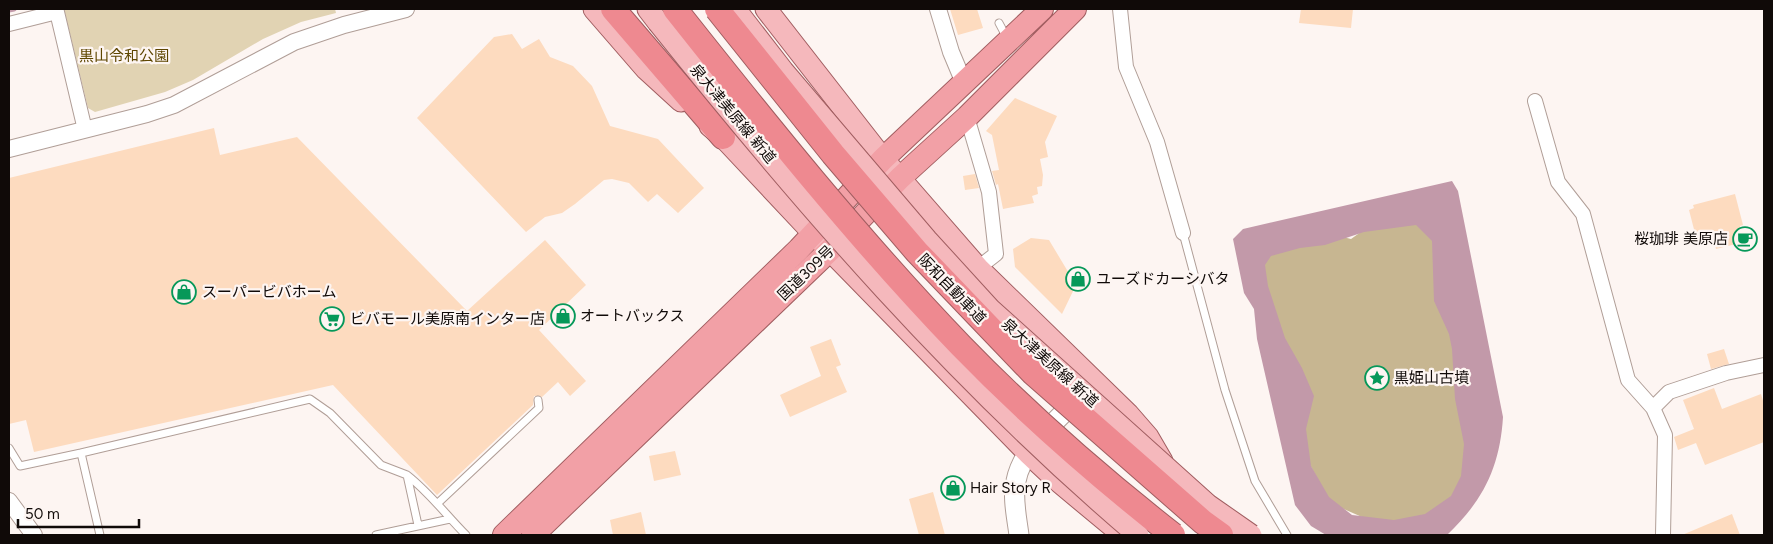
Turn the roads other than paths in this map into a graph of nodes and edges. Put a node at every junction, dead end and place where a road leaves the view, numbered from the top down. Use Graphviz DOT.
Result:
graph roads {
  1 [pos="406,9"];
  2 [pos="594,9"];
  3 [pos="613,9"];
  4 [pos="630,9"];
  5 [pos="717,9"];
  6 [pos="735,9"];
  7 [pos="766,9"];
  8 [pos="938,9"];
  9 [pos="1042,9"];
  10 [pos="1075,9"];
  11 [pos="1120,9"];
  12 [pos="657,17"];
  13 [pos="9,24"];
  14 [pos="964,83"];
  15 [pos="1535,100"];
  16 [pos="967,117"];
  17 [pos="731,129"];
  18 [pos="85,130"];
  19 [pos="9,149"];
  20 [pos="883,159"];
  21 [pos="900,178"];
  22 [pos="1183,233"];
  23 [pos="814,234"];
  24 [pos="830,250"];
  25 [pos="978,268"];
  26 [pos="1764,364"];
  27 [pos="1093,381"];
  28 [pos="538,400"];
  29 [pos="1653,408"];
  30 [pos="9,448"];
  31 [pos="81,453"];
  32 [pos="1028,453"];
  33 [pos="407,475"];
  34 [pos="9,501"];
  35 [pos="438,503"];
  36 [pos="450,519"];
  37 [pos="418,525"];
  38 [pos="32,535"];
  39 [pos="100,535"];
  40 [pos="376,535"];
  41 [pos="466,535"];
  42 [pos="504,535"];
  43 [pos="533,535"];
  44 [pos="1019,535"];
  45 [pos="1123,535"];
  46 [pos="1138,535"];
  47 [pos="1173,535"];
  48 [pos="1204,535"];
  49 [pos="1221,535"];
  50 [pos="1251,535"];
  51 [pos="1287,535"];
  52 [pos="1663,535"];
  1 -- 18 [label="street"];
  2 -- 17 [label="main road"];
  3 -- 17 [label="highway"];
  4 -- 12 [label="highway"];
  5 -- 49 [label="highway, 阪和自動車道, bridge"];
  6 -- 50 [label="main road, 泉大津美原線 新道, bridge"];
  7 -- 20 [label="main road"];
  8 -- 14 [label="street"];
  9 -- 14 [label="highway, 国道309号"];
  10 -- 16 [label="highway, 国道309号"];
  11 -- 22 [label="street"];
  12 -- 17 [label="highway, bridge"];
  12 -- 47 [label="highway, 阪和自動車道, bridge"];
  13 -- 18 [label="street"];
  14 -- 20 [label="highway, 国道309号"];
  15 -- 29 [label="street"];
  16 -- 21 [label="highway, 国道309号"];
  16 -- 25 [label="street"];
  17 -- 23 [label="main road"];
  17 -- 46 [label="main road, 泉大津美原線 新道, bridge"];
  18 -- 19 [label="street"];
  20 -- 21 [label="main road"];
  20 -- 23 [label="highway, 国道309号"];
  21 -- 24 [label="highway, 国道309号"];
  21 -- 25 [label="main road"];
  22 -- 51 [label="lane"];
  23 -- 24 [label="main road"];
  23 -- 42 [label="highway, 国道309号"];
  24 -- 32 [label="main road"];
  24 -- 43 [label="highway, 国道309号"];
  25 -- 27 [label="main road"];
  26 -- 29 [label="street"];
  27 -- 32 [label="main road"];
  27 -- 48 [label="main road"];
  28 -- 35 [label="lane"];
  29 -- 52 [label="street"];
  30 -- 31 [label="lane"];
  31 -- 33 [label="lane"];
  31 -- 39 [label="lane"];
  32 -- 44 [label="main road"];
  32 -- 45 [label="main road"];
  33 -- 35 [label="lane"];
  33 -- 37 [label="lane"];
  34 -- 38 [label="street"];
  35 -- 36 [label="lane"];
  36 -- 37 [label="lane"];
  36 -- 41 [label="lane"];
  37 -- 40 [label="lane"];
}
